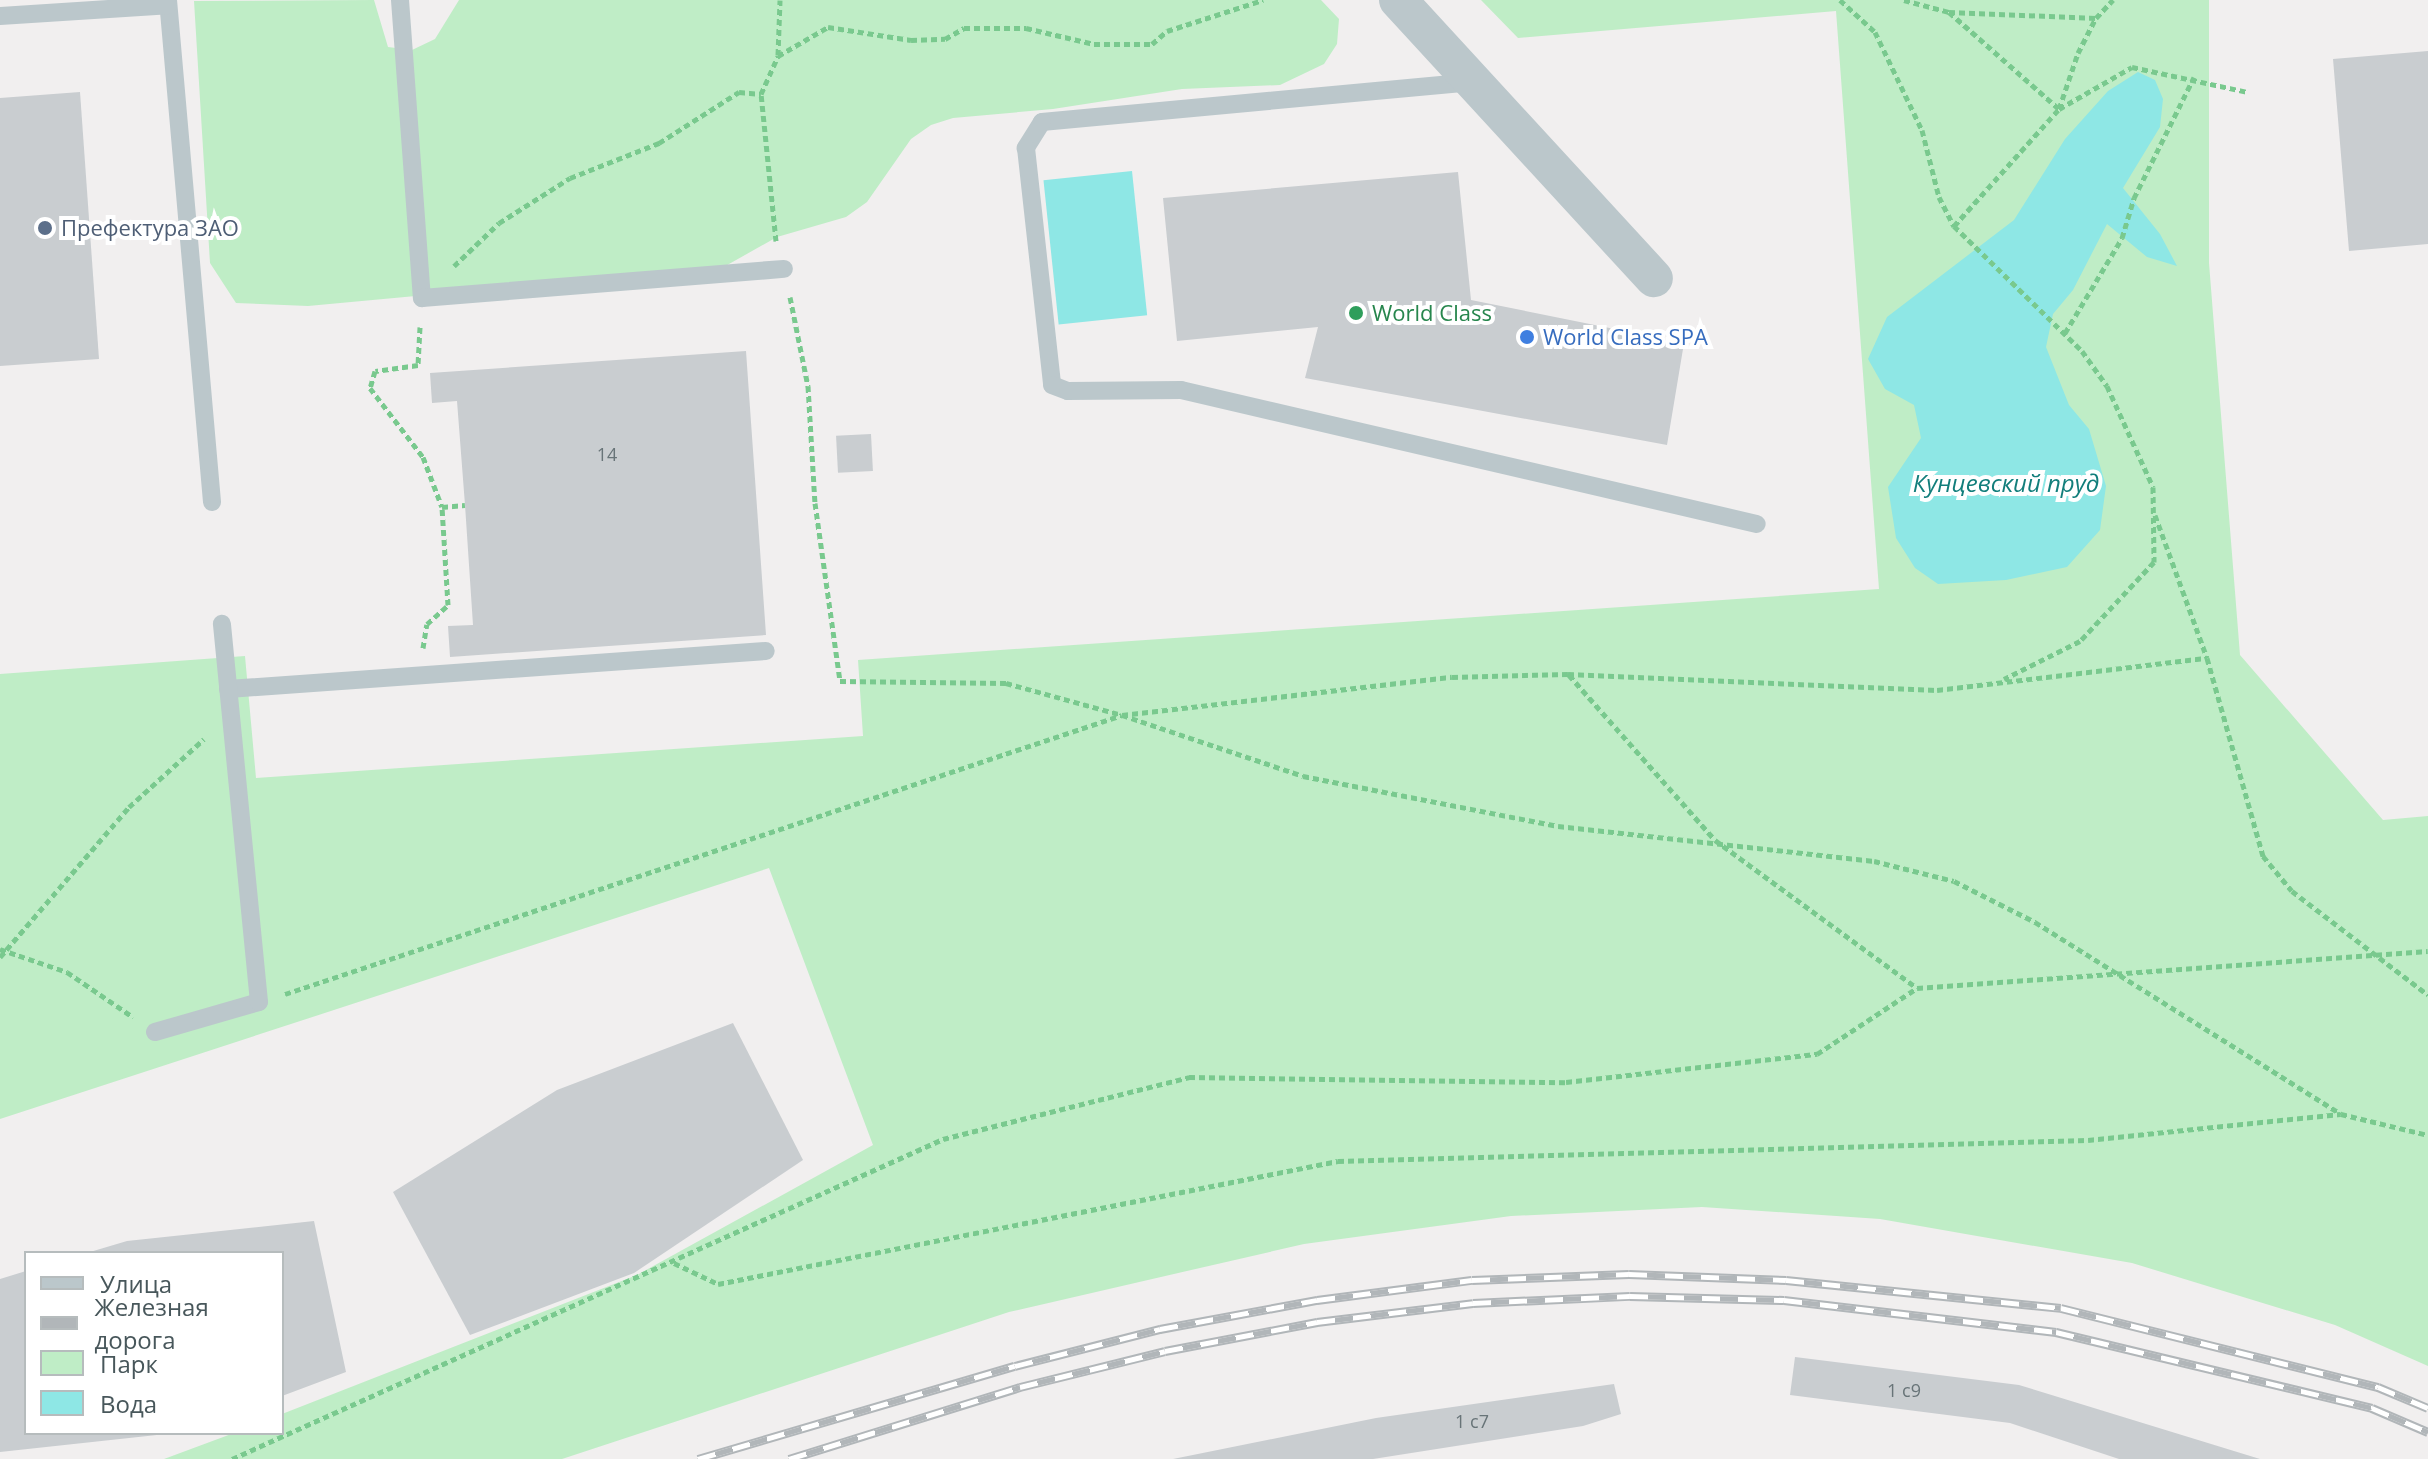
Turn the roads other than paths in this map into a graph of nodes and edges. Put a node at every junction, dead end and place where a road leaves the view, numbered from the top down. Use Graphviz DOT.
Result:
graph roads {
  1 [pos="400,0"];
  2 [pos="1398,0"];
  3 [pos="168,3"];
  4 [pos="0,16"];
  5 [pos="1476,82"];
  6 [pos="784,269"];
  7 [pos="1654,278"];
  8 [pos="212,502"];
  9 [pos="1757,524"];
  10 [pos="222,624"];
  11 [pos="766,651"];
  12 [pos="228,689"];
  13 [pos="155,1032"];
  1 -- 6 [label="lane"];
  2 -- 5 [label="street"];
  3 -- 4 [label="lane"];
  3 -- 8 [label="lane"];
  5 -- 7 [label="street"];
  5 -- 9 [label="lane"];
  10 -- 12 [label="lane"];
  11 -- 12 [label="lane"];
  12 -- 13 [label="lane"];
}
